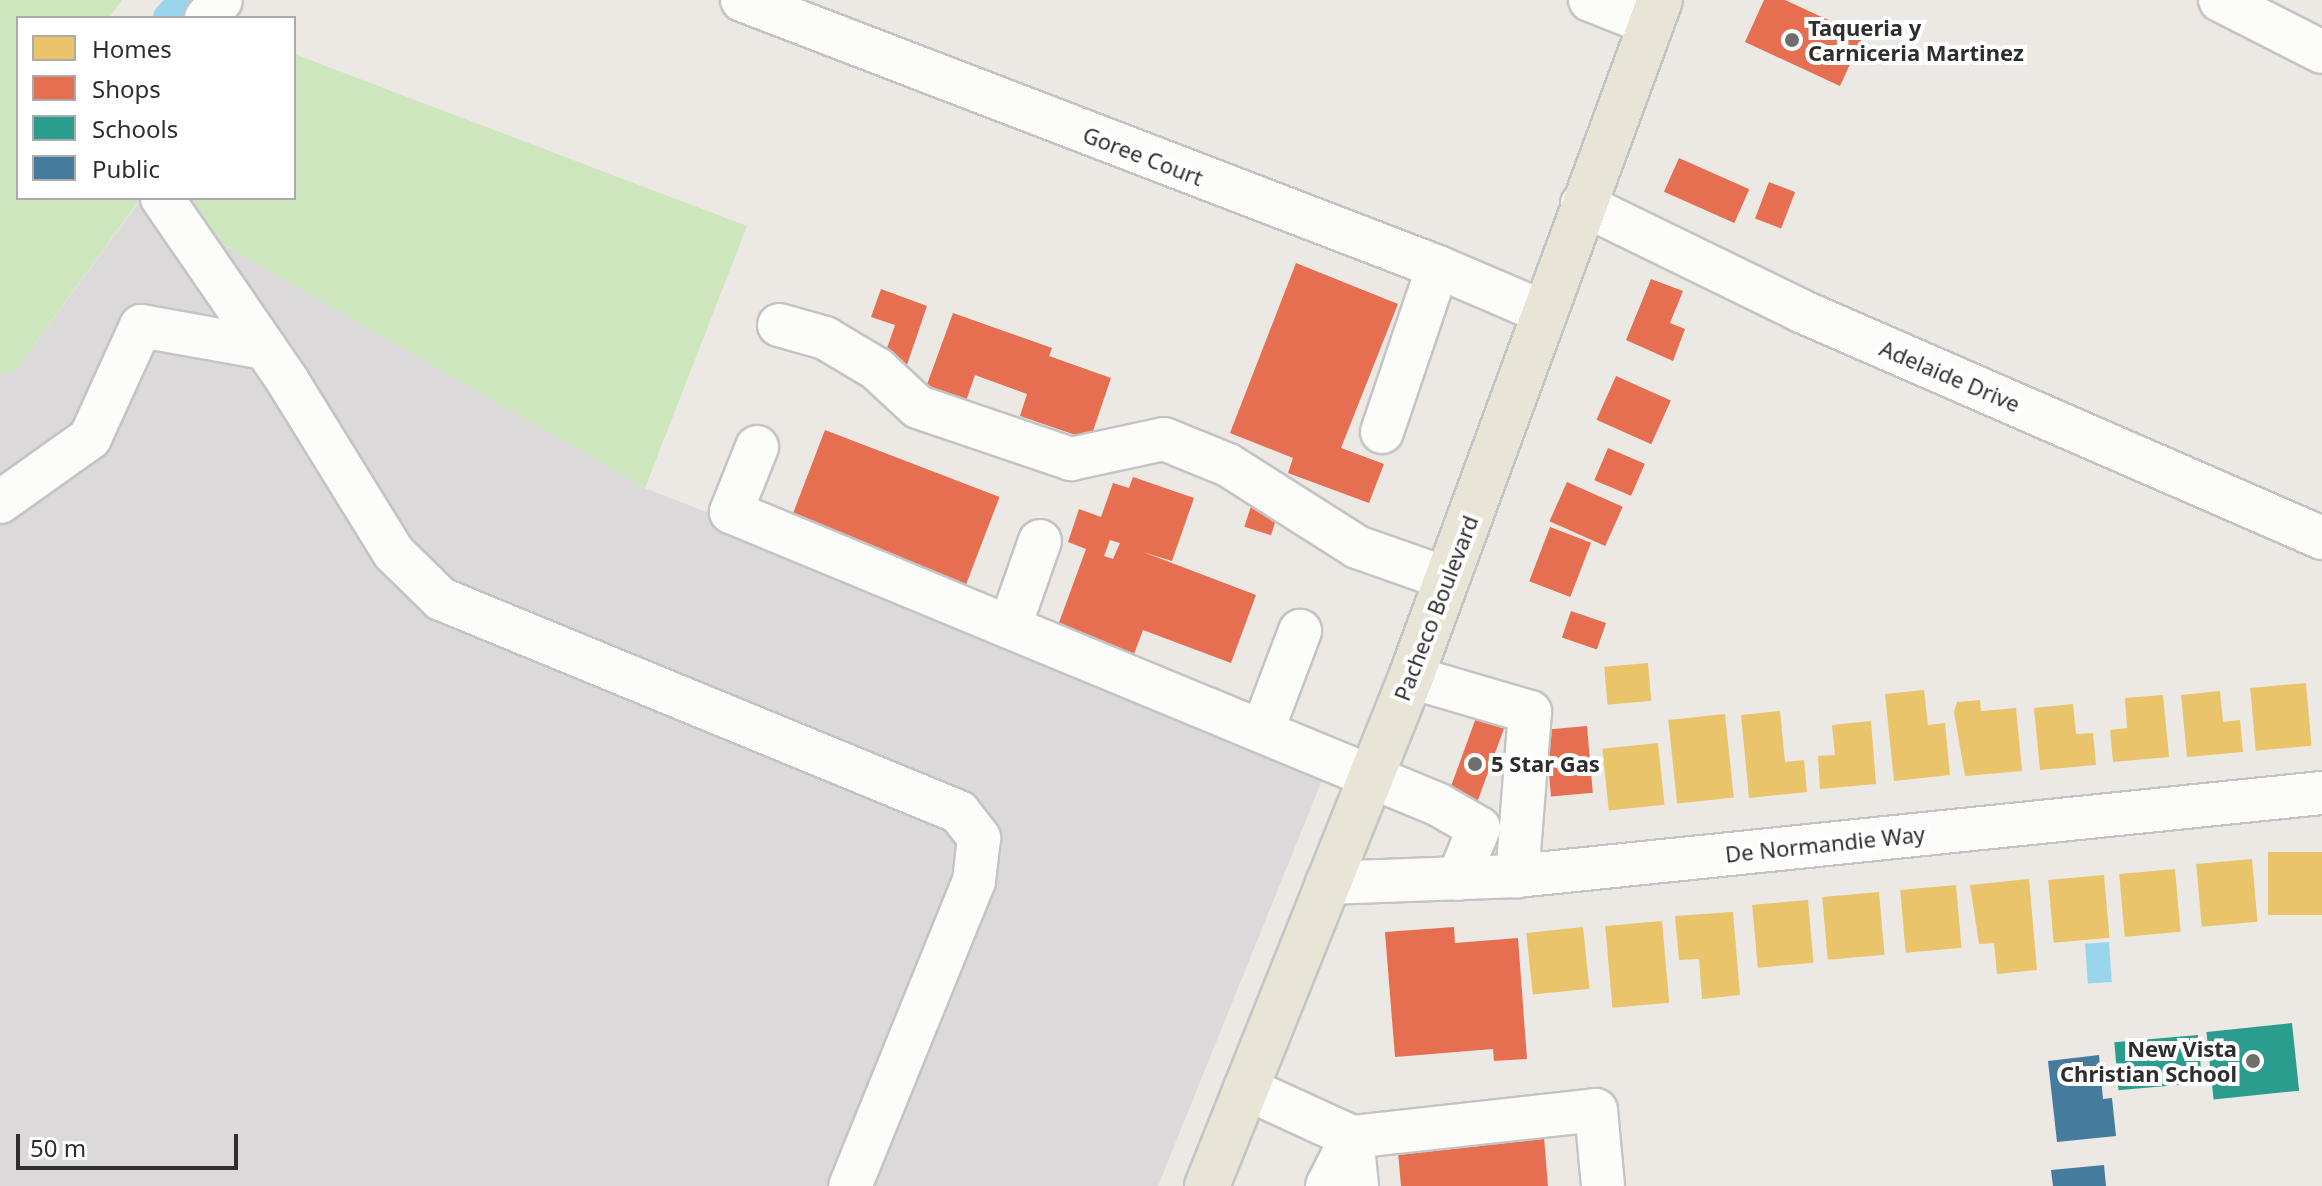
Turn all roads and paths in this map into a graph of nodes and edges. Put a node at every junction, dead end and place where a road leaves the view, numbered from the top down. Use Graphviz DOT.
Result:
graph roads {
  1 [pos="221,0"];
  2 [pos="742,0"];
  3 [pos="1590,0"];
  4 [pos="2220,0"];
  5 [pos="1656,12"];
  6 [pos="208,16"];
  7 [pos="2322,52"];
  8 [pos="163,200"];
  9 [pos="1582,204"];
  10 [pos="1438,267"];
  11 [pos="1543,312"];
  12 [pos="779,325"];
  13 [pos="265,348"];
  14 [pos="1382,432"];
  15 [pos="757,447"];
  16 [pos="0,502"];
  17 [pos="2322,538"];
  18 [pos="1040,541"];
  19 [pos="1448,579"];
  20 [pos="1010,626"];
  21 [pos="1300,631"];
  22 [pos="1411,677"];
  23 [pos="1263,729"];
  24 [pos="1371,777"];
  25 [pos="2322,793"];
  26 [pos="1479,828"];
  27 [pos="1521,830"];
  28 [pos="1517,876"];
  29 [pos="1458,879"];
  30 [pos="1327,883"];
  31 [pos="1245,1088"];
  32 [pos="1352,1137"];
  33 [pos="850,1186"];
  34 [pos="1207,1186"];
  35 [pos="1327,1186"];
  36 [pos="1357,1186"];
  37 [pos="1603,1186"];
  1 -- 6 [label="street"];
  2 -- 10 [label="street, Goree Court"];
  3 -- 5 [label="street, Pacheco Boulevard"];
  4 -- 7 [label="street"];
  5 -- 9 [label="main road, Pacheco Boulevard"];
  8 -- 13 [label="street"];
  9 -- 11 [label="main road, Pacheco Boulevard"];
  9 -- 17 [label="street, Adelaide Drive"];
  10 -- 11 [label="street, Goree Court"];
  10 -- 14 [label="street"];
  11 -- 19 [label="main road, Pacheco Boulevard"];
  12 -- 19 [label="street"];
  13 -- 16 [label="street"];
  13 -- 33 [label="street"];
  15 -- 20 [label="street"];
  18 -- 20 [label="street"];
  19 -- 22 [label="main road, Pacheco Boulevard"];
  20 -- 23 [label="street"];
  21 -- 23 [label="street"];
  22 -- 24 [label="main road, Pacheco Boulevard"];
  22 -- 27 [label="street"];
  23 -- 24 [label="street"];
  24 -- 26 [label="street"];
  24 -- 30 [label="main road, Pacheco Boulevard"];
  25 -- 28 [label="street, De Normandie Way"];
  26 -- 27 [label="street"];
  26 -- 29 [label="street"];
  27 -- 28 [label="street"];
  28 -- 29 [label="street, De Normandie Way"];
  29 -- 30 [label="street, De Normandie Way"];
  30 -- 31 [label="main road, Pacheco Boulevard"];
  31 -- 32 [label="street"];
  31 -- 34 [label="main road, Pacheco Boulevard"];
  32 -- 35 [label="street"];
  32 -- 36 [label="street"];
  32 -- 37 [label="street"];
}
